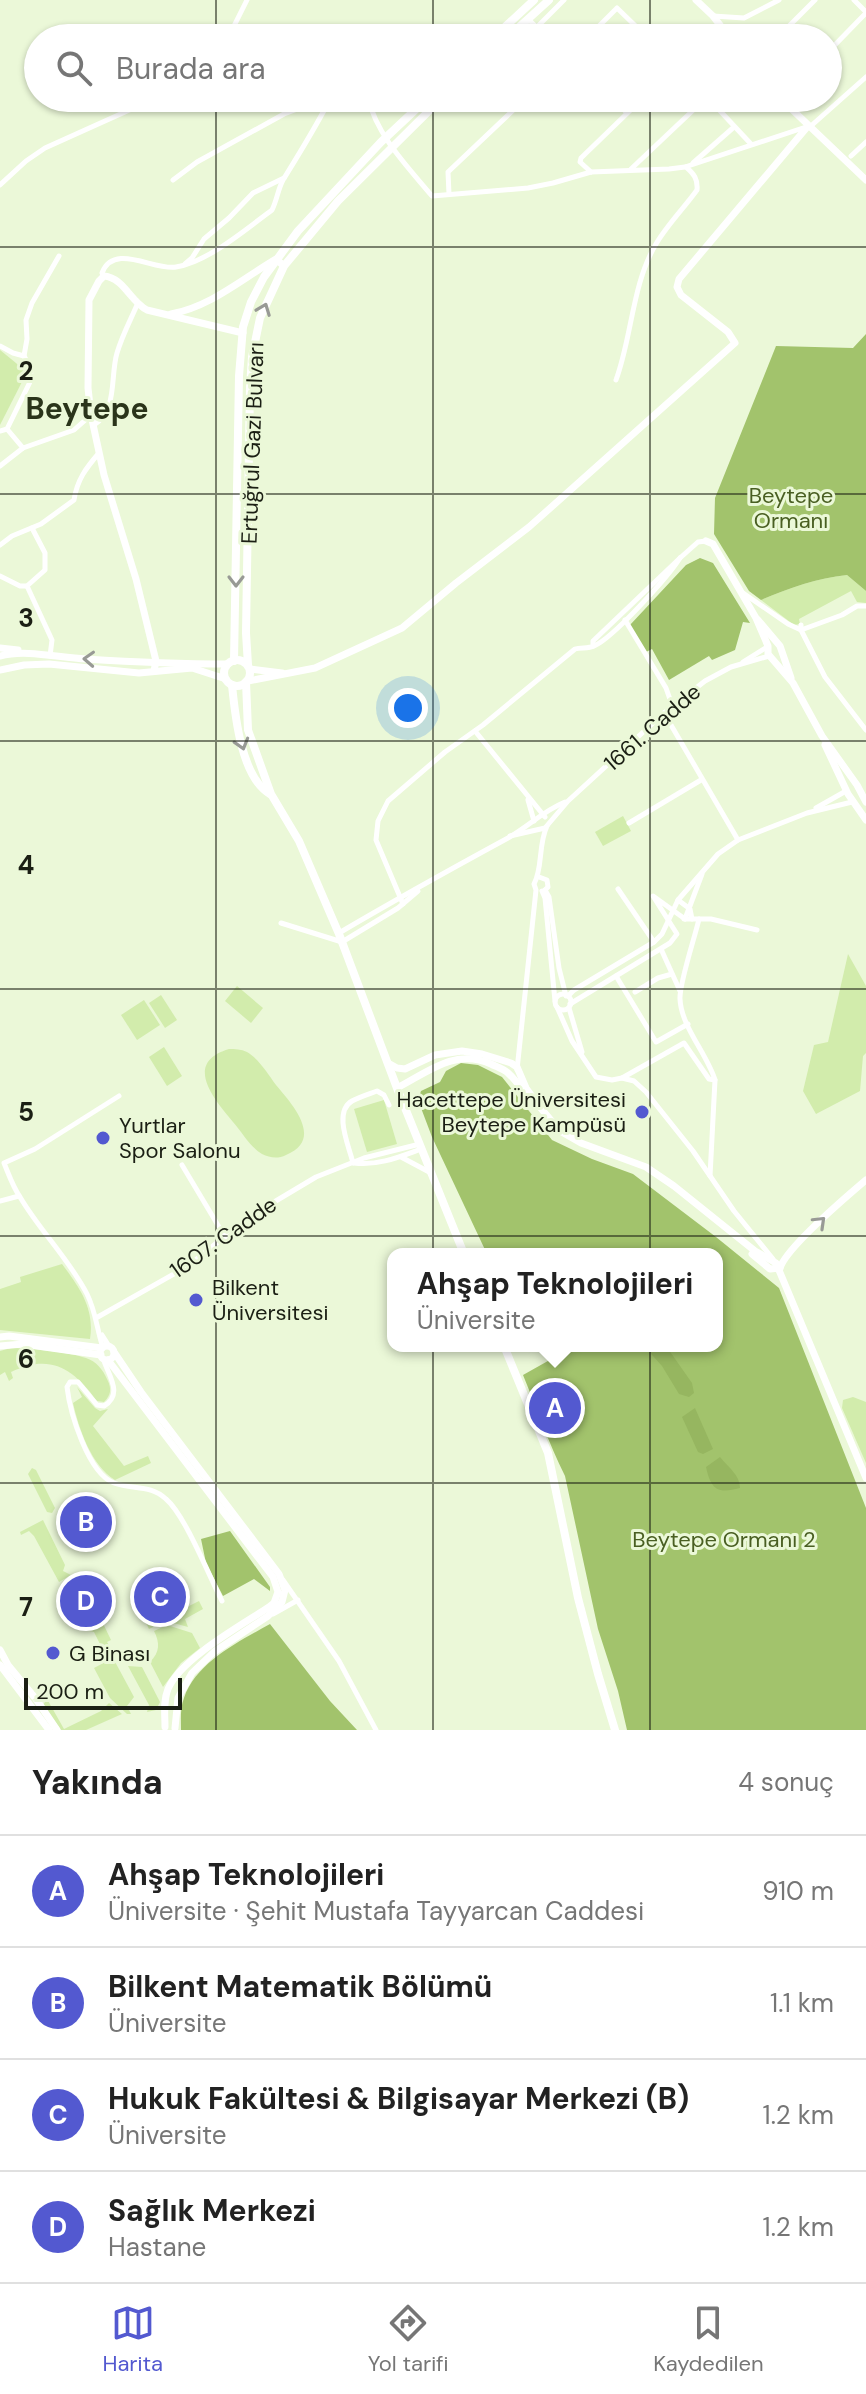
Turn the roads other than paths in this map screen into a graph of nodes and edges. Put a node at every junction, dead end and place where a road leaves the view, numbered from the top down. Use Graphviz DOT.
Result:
graph roads {
  1 [pos="247,0"];
  2 [pos="534,0"];
  3 [pos="549,0"];
  4 [pos="564,0"];
  5 [pos="779,0"];
  6 [pos="815,0"];
  7 [pos="854,0"];
  8 [pos="700,1"];
  9 [pos="866,13"];
  10 [pos="713,16"];
  11 [pos="528,19"];
  12 [pos="235,24"];
  13 [pos="508,24"];
  14 [pos="522,24"];
  15 [pos="534,24"];
  16 [pos="540,24"];
  17 [pos="601,24"];
  18 [pos="633,24"];
  19 [pos="719,24"];
  20 [pos="791,24"];
  21 [pos="842,38"];
  22 [pos="866,77"];
  23 [pos="842,99"];
  24 [pos="123,112"];
  25 [pos="289,112"];
  26 [pos="323,112"];
  27 [pos="371,112"];
  28 [pos="413,112"];
  29 [pos="427,112"];
  30 [pos="511,112"];
  31 [pos="692,112"];
  32 [pos="720,112"];
  33 [pos="795,112"];
  34 [pos="828,112"];
  35 [pos="627,113"];
  36 [pos="808,126"];
  37 [pos="734,127"];
  38 [pos="386,138"];
  39 [pos="866,142"];
  40 [pos="751,144"];
  41 [pos="392,146"];
  42 [pos="851,156"];
  43 [pos="688,166"];
  44 [pos="630,170"];
  45 [pos="591,172"];
  46 [pos="285,178"];
  47 [pos="173,180"];
  48 [pos="866,180"];
  49 [pos="0,185"];
  50 [pos="449,194"];
  51 [pos="59,256"];
  52 [pos="276,259"];
  53 [pos="184,265"];
  54 [pos="284,266"];
  55 [pos="104,276"];
  56 [pos="137,305"];
  57 [pos="169,314"];
  58 [pos="243,333"];
  59 [pos="0,346"];
  60 [pos="24,356"];
  61 [pos="616,380"];
  62 [pos="91,415"];
  63 [pos="93,425"];
  64 [pos="3,430"];
  65 [pos="23,448"];
  66 [pos="100,452"];
  67 [pos="0,466"];
  68 [pos="32,528"];
  69 [pos="706,541"];
  70 [pos="0,545"];
  71 [pos="680,558"];
  72 [pos="0,576"];
  73 [pos="27,586"];
  74 [pos="742,592"];
  75 [pos="866,606"];
  76 [pos="625,620"];
  77 [pos="801,627"];
  78 [pos="593,646"];
  79 [pos="0,648"];
  80 [pos="772,648"];
  81 [pos="22,654"];
  82 [pos="0,656"];
  83 [pos="49,660"];
  84 [pos="156,661"];
  85 [pos="231,662"];
  86 [pos="24,665"];
  87 [pos="249,667"];
  88 [pos="0,670"];
  89 [pos="154,671"];
  90 [pos="292,673"];
  91 [pos="229,682"];
  92 [pos="247,682"];
  93 [pos="672,705"];
  94 [pos="664,713"];
  95 [pos="866,730"];
  96 [pos="475,731"];
  97 [pos="822,736"];
  98 [pos="701,780"];
  99 [pos="859,787"];
  100 [pos="846,791"];
  101 [pos="271,794"];
  102 [pos="527,795"];
  103 [pos="865,799"];
  104 [pos="568,801"];
  105 [pos="852,802"];
  106 [pos="807,813"];
  107 [pos="543,816"];
  108 [pos="534,820"];
  109 [pos="866,820"];
  110 [pos="629,823"];
  111 [pos="547,824"];
  112 [pos="538,828"];
  113 [pos="510,836"];
  114 [pos="738,840"];
  115 [pos="539,855"];
  116 [pos="704,870"];
  117 [pos="539,877"];
  118 [pos="618,889"];
  119 [pos="541,890"];
  120 [pos="678,900"];
  121 [pos="401,901"];
  122 [pos="690,909"];
  123 [pos="672,915"];
  124 [pos="688,919"];
  125 [pos="699,919"];
  126 [pos="281,923"];
  127 [pos="757,930"];
  128 [pos="340,938"];
  129 [pos="654,942"];
  130 [pos="661,949"];
  131 [pos="672,974"];
  132 [pos="616,976"];
  133 [pos="635,992"];
  134 [pos="680,992"];
  135 [pos="567,996"];
  136 [pos="556,1004"];
  137 [pos="570,1006"];
  138 [pos="688,1024"];
  139 [pos="583,1057"];
  140 [pos="388,1063"];
  141 [pos="514,1066"];
  142 [pos="405,1069"];
  143 [pos="509,1074"];
  144 [pos="622,1078"];
  145 [pos="715,1080"];
  146 [pos="396,1084"];
  147 [pos="119,1096"];
  148 [pos="389,1105"];
  149 [pos="420,1146"];
  150 [pos="400,1156"];
  151 [pos="353,1163"];
  152 [pos="182,1165"];
  153 [pos="431,1173"];
  154 [pos="710,1177"];
  155 [pos="866,1180"];
  156 [pos="19,1196"];
  157 [pos="0,1201"];
  158 [pos="225,1237"];
  159 [pos="462,1248"];
  160 [pos="778,1266"];
  161 [pos="96,1318"];
  162 [pos="0,1337"];
  163 [pos="0,1346"];
  164 [pos="506,1352"];
  165 [pos="106,1353"];
  166 [pos="866,1478"];
  167 [pos="282,1579"];
  168 [pos="298,1600"];
  169 [pos="222,1601"];
  170 [pos="268,1616"];
  171 [pos="0,1650"];
  172 [pos="0,1665"];
  173 [pos="164,1728"];
  174 [pos="175,1729"];
  175 [pos="49,1730"];
  176 [pos="57,1730"];
  177 [pos="376,1730"];
  178 [pos="613,1730"];
  1 -- 12 [label="street"];
  2 -- 13 [label="main road"];
  3 -- 11 [label="main road"];
  4 -- 16 [label="street"];
  5 -- 10 [label="street"];
  6 -- 20 [label="street"];
  7 -- 9 [label="street"];
  8 -- 10 [label="street"];
  9 -- 21 [label="street"];
  10 -- 19 [label="street"];
  11 -- 14 [label="main road"];
  11 -- 15 [label="street"];
  17 -- 18 [label="street"];
  22 -- 23 [label="street"];
  24 -- 49 [label="street"];
  25 -- 47 [label="street"];
  26 -- 46 [label="street"];
  27 -- 38 [label="street"];
  28 -- 38 [label="main road, Ertuğrul Gazi Bulvarı"];
  29 -- 41 [label="main road, Ertuğrul Gazi Bulvarı"];
  30 -- 50 [label="street"];
  31 -- 44 [label="street"];
  32 -- 37 [label="street"];
  33 -- 36 [label="street"];
  34 -- 36 [label="street"];
  35 -- 45 [label="street"];
  36 -- 40 [label="street"];
  36 -- 48 [label="street"];
  36 -- 90 [label="street"];
  37 -- 40 [label="street"];
  37 -- 43 [label="street"];
  38 -- 41 [label="street"];
  38 -- 52 [label="main road, Ertuğrul Gazi Bulvarı"];
  39 -- 42 [label="street"];
  40 -- 43 [label="street"];
  41 -- 50 [label="street"];
  41 -- 54 [label="main road, Ertuğrul Gazi Bulvarı"];
  43 -- 44 [label="street"];
  43 -- 61 [label="street"];
  44 -- 45 [label="street"];
  45 -- 50 [label="street"];
  46 -- 53 [label="street"];
  46 -- 53 [label="street"];
  51 -- 60 [label="street"];
  52 -- 54 [label="street"];
  52 -- 57 [label="street"];
  52 -- 58 [label="main road, Ertuğrul Gazi Bulvarı"];
  53 -- 55 [label="street"];
  87 -- 54 [label="main road, Ertuğrul Gazi Bulvarı, one-way"];
  55 -- 56 [label="street"];
  55 -- 62 [label="street"];
  56 -- 57 [label="street"];
  56 -- 63 [label="street"];
  57 -- 58 [label="street"];
  58 -- 85 [label="main road, Ertuğrul Gazi Bulvarı, one-way"];
  59 -- 60 [label="street"];
  60 -- 64 [label="street"];
  62 -- 63 [label="street"];
  62 -- 65 [label="street"];
  63 -- 66 [label="street"];
  64 -- 65 [label="street"];
  65 -- 67 [label="street"];
  66 -- 68 [label="street"];
  66 -- 84 [label="street"];
  68 -- 70 [label="street"];
  68 -- 73 [label="street"];
  69 -- 71 [label="street"];
  69 -- 74 [label="street"];
  71 -- 76 [label="street"];
  71 -- 78 [label="street"];
  72 -- 73 [label="street"];
  73 -- 83 [label="street"];
  74 -- 77 [label="street"];
  74 -- 80 [label="street"];
  75 -- 77 [label="street"];
  76 -- 78 [label="street"];
  76 -- 93 [label="street"];
  77 -- 95 [label="street"];
  78 -- 96 [label="street"];
  79 -- 81 [label="street"];
  80 -- 93 [label="street, 1661. Cadde"];
  80 -- 97 [label="street"];
  81 -- 82 [label="street"];
  81 -- 83 [label="street"];
  81 -- 86 [label="street"];
  84 -- 83 [label="street, one-way"];
  83 -- 86 [label="street"];
  83 -- 89 [label="street"];
  84 -- 85 [label="street"];
  84 -- 89 [label="street"];
  85 -- 87 [label="main road"];
  85 -- 91 [label="main road"];
  86 -- 88 [label="street"];
  87 -- 90 [label="street"];
  87 -- 92 [label="main road"];
  89 -- 91 [label="street"];
  90 -- 92 [label="street"];
  91 -- 92 [label="main road"];
  91 -- 101 [label="main road, one-way"];
  92 -- 101 [label="main road"];
  93 -- 94 [label="street, 1661. Cadde"];
  94 -- 98 [label="street"];
  94 -- 104 [label="street, 1661. Cadde"];
  96 -- 102 [label="street"];
  96 -- 121 [label="street"];
  97 -- 99 [label="street"];
  97 -- 100 [label="street"];
  98 -- 110 [label="street"];
  98 -- 114 [label="street"];
  99 -- 100 [label="street"];
  99 -- 103 [label="street"];
  100 -- 105 [label="street"];
  100 -- 106 [label="street"];
  101 -- 128 [label="main road"];
  102 -- 107 [label="street"];
  102 -- 108 [label="street"];
  103 -- 105 [label="street"];
  104 -- 107 [label="street, 1661. Cadde"];
  104 -- 111 [label="street, 1661. Cadde"];
  105 -- 106 [label="street"];
  105 -- 109 [label="street"];
  106 -- 114 [label="street"];
  107 -- 108 [label="street, 1661. Cadde"];
  107 -- 111 [label="street"];
  108 -- 112 [label="street"];
  108 -- 113 [label="street, 1661. Cadde"];
  111 -- 112 [label="street, 1661. Cadde"];
  111 -- 115 [label="street"];
  112 -- 113 [label="street, 1661. Cadde"];
  112 -- 115 [label="street"];
  113 -- 121 [label="street, 1661. Cadde"];
  114 -- 116 [label="street"];
  115 -- 117 [label="street"];
  116 -- 120 [label="street"];
  116 -- 122 [label="street"];
  117 -- 119 [label="street"];
  117 -- 119 [label="street"];
  118 -- 129 [label="street"];
  119 -- 135 [label="street"];
  119 -- 136 [label="street"];
  119 -- 141 [label="street"];
  120 -- 122 [label="street"];
  120 -- 123 [label="street"];
  121 -- 128 [label="street, 1661. Cadde"];
  122 -- 124 [label="street"];
  123 -- 124 [label="street"];
  123 -- 129 [label="street"];
  124 -- 125 [label="street"];
  124 -- 130 [label="street"];
  125 -- 127 [label="street"];
  125 -- 134 [label="street"];
  126 -- 128 [label="street"];
  128 -- 140 [label="main road"];
  129 -- 135 [label="street"];
  130 -- 131 [label="street"];
  130 -- 132 [label="street"];
  131 -- 133 [label="street"];
  131 -- 134 [label="street"];
  132 -- 137 [label="street"];
  132 -- 138 [label="street"];
  134 -- 138 [label="street"];
  135 -- 136 [label="street"];
  135 -- 137 [label="street"];
  136 -- 137 [label="street"];
  136 -- 139 [label="street"];
  137 -- 139 [label="street"];
  138 -- 145 [label="street"];
  139 -- 144 [label="street"];
  140 -- 142 [label="street"];
  140 -- 146 [label="main road"];
  141 -- 142 [label="street"];
  141 -- 143 [label="street"];
  141 -- 160 [label="street"];
  142 -- 146 [label="street"];
  143 -- 146 [label="street"];
  143 -- 160 [label="street"];
  144 -- 145 [label="street"];
  144 -- 154 [label="street"];
  145 -- 154 [label="street"];
  146 -- 149 [label="main road"];
  147 -- 156 [label="street"];
  148 -- 151 [label="street"];
  149 -- 150 [label="street, 1607. Cadde"];
  149 -- 151 [label="street, 1607. Cadde"];
  149 -- 153 [label="main road"];
  150 -- 151 [label="street, 1607. Cadde"];
  150 -- 153 [label="street"];
  151 -- 158 [label="street, 1607. Cadde"];
  152 -- 158 [label="street"];
  153 -- 159 [label="main road"];
  154 -- 160 [label="street"];
  160 -- 155 [label="street, one-way"];
  156 -- 157 [label="street"];
  156 -- 161 [label="street"];
  158 -- 161 [label="street, 1607. Cadde"];
  160 -- 166 [label="street"];
  161 -- 165 [label="street"];
  162 -- 165 [label="street"];
  163 -- 165 [label="street"];
  164 -- 178 [label="main road"];
  165 -- 167 [label="street"];
  165 -- 169 [label="street"];
  165 -- 173 [label="street"];
  167 -- 168 [label="street"];
  167 -- 170 [label="street"];
  168 -- 170 [label="street"];
  168 -- 177 [label="street"];
  170 -- 174 [label="street"];
  171 -- 176 [label="street"];
  172 -- 175 [label="street"];
  173 -- 174 [label="street"];
}
